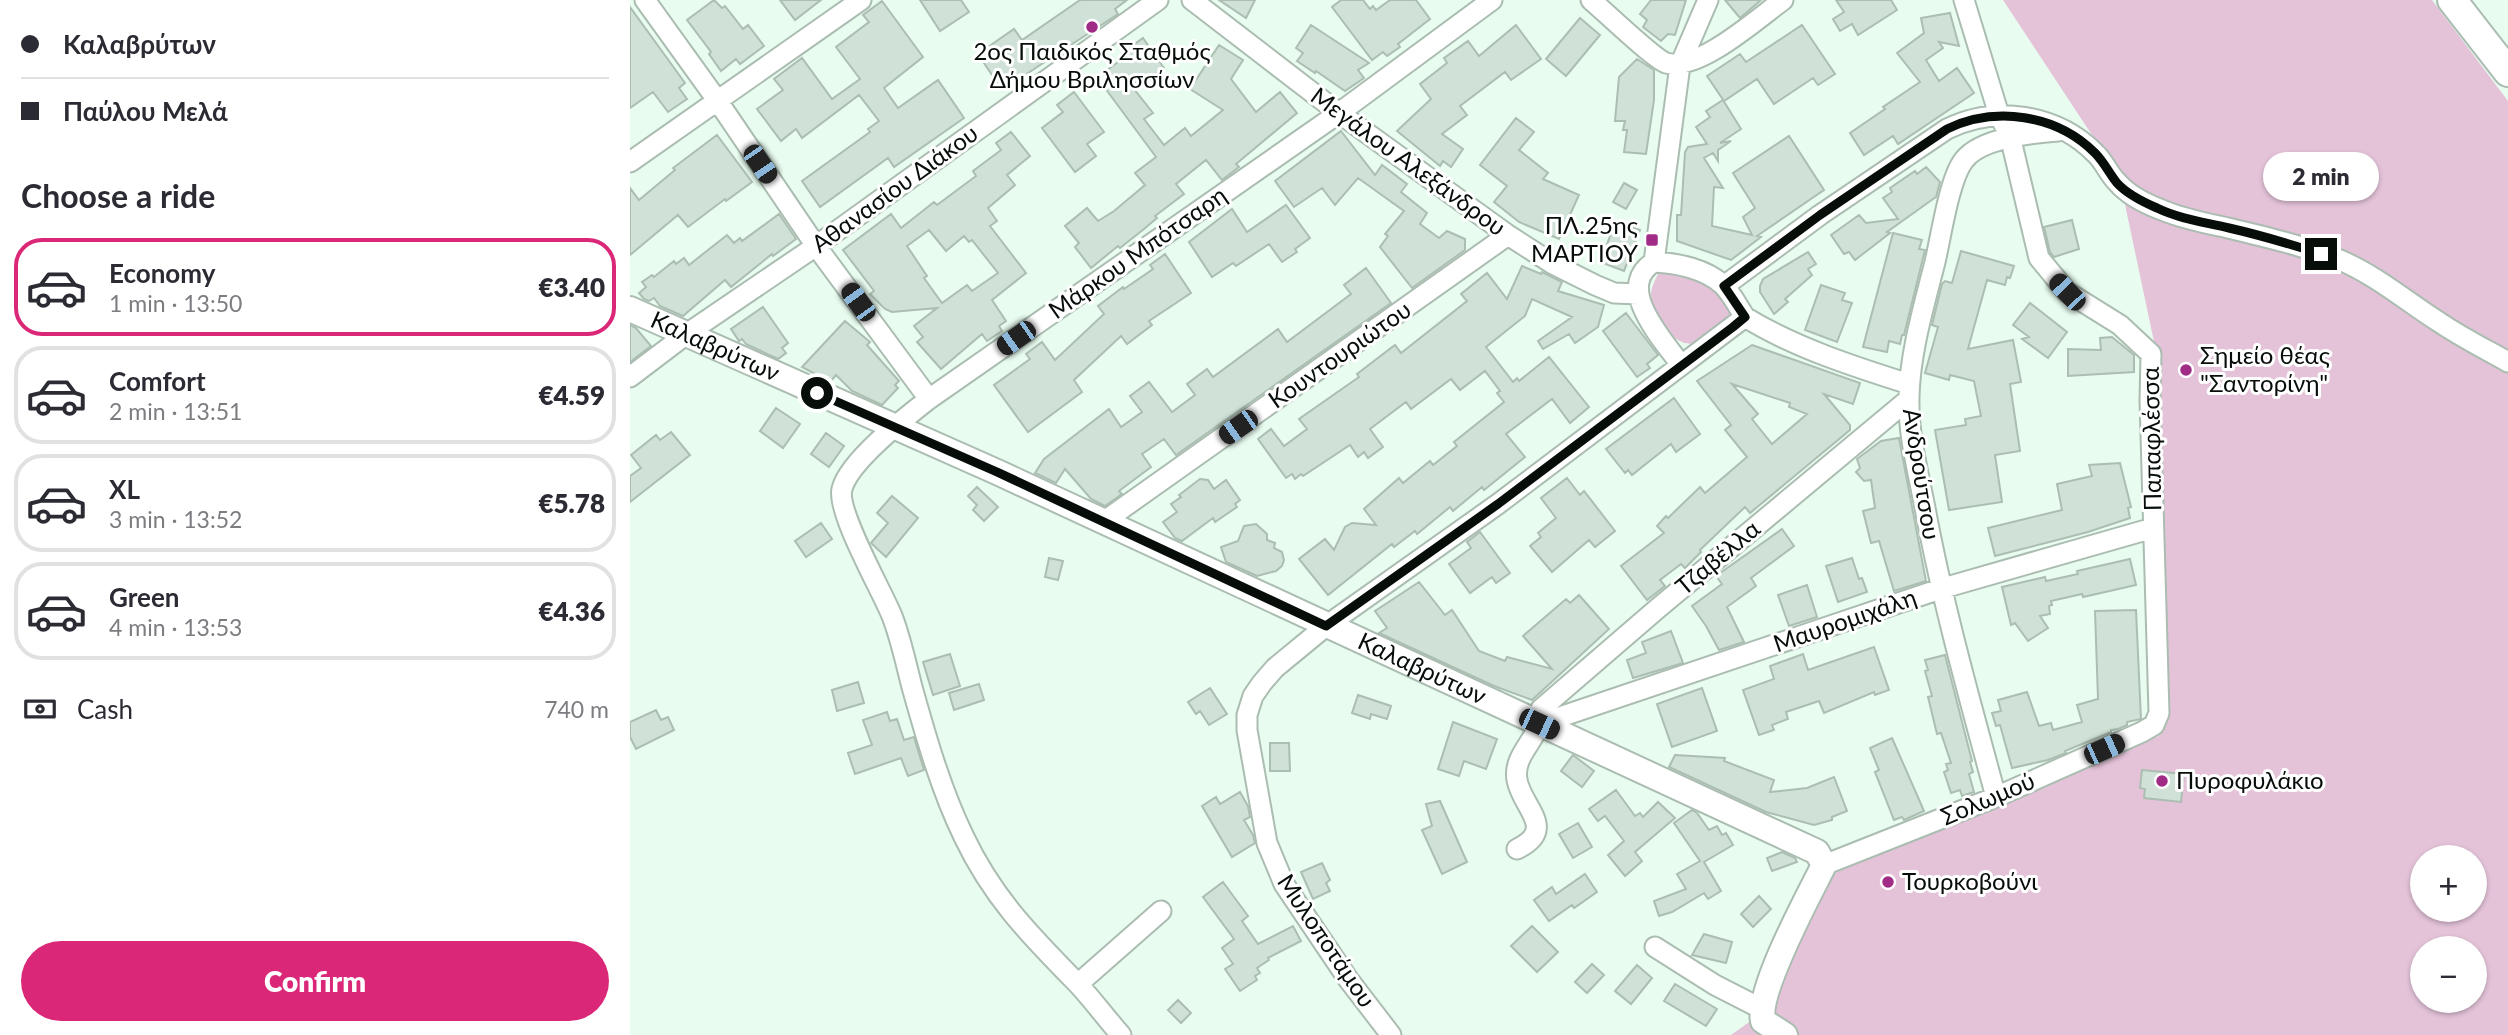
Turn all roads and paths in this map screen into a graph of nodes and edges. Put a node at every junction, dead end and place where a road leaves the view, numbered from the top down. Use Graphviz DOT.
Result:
graph roads {
  1 [pos="645,0"];
  2 [pos="862,0"];
  3 [pos="1158,0"];
  4 [pos="1192,0"];
  5 [pos="1492,0"];
  6 [pos="1591,0"];
  7 [pos="1708,0"];
  8 [pos="1783,0"];
  9 [pos="1964,0"];
  10 [pos="2452,0"];
  11 [pos="1680,65"];
  12 [pos="2508,72"];
  13 [pos="717,100"];
  14 [pos="1339,113"];
  15 [pos="1999,115"];
  16 [pos="2063,131"];
  17 [pos="2010,136"];
  18 [pos="630,162"];
  19 [pos="1508,235"];
  20 [pos="816,246"];
  21 [pos="1654,261"];
  22 [pos="1724,286"];
  23 [pos="1639,294"];
  24 [pos="630,309"];
  25 [pos="1745,317"];
  26 [pos="688,333"];
  27 [pos="2508,362"];
  28 [pos="1681,365"];
  29 [pos="630,376"];
  30 [pos="1909,392"];
  31 [pos="929,399"];
  32 [pos="894,427"];
  33 [pos="1103,522"];
  34 [pos="2153,528"];
  35 [pos="1940,589"];
  36 [pos="1326,626"];
  37 [pos="1539,724"];
  38 [pos="2149,727"];
  39 [pos="1996,796"];
  40 [pos="1517,849"];
  41 [pos="1824,865"];
  42 [pos="1161,911"];
  43 [pos="1655,947"];
  44 [pos="1078,984"];
  45 [pos="1762,1009"];
  46 [pos="1121,1035"];
  47 [pos="1391,1035"];
  48 [pos="1785,1035"];
  1 -- 13 [label="street"];
  2 -- 13 [label="street"];
  3 -- 20 [label="street, Αθανασίου Διάκου"];
  4 -- 14 [label="street, Μεγάλου Αλεξάνδρου"];
  5 -- 14 [label="street, Μάρκου Μπότσαρη"];
  6 -- 11 [label="street"];
  7 -- 11 [label="street"];
  8 -- 11 [label="street"];
  9 -- 15 [label="street, Παπαφλέσσα"];
  10 -- 12 [label="main road"];
  11 -- 21 [label="street"];
  13 -- 18 [label="street"];
  13 -- 20 [label="street"];
  14 -- 19 [label="street, Μεγάλου Αλεξάνδρου"];
  14 -- 31 [label="street, Μάρκου Μπότσαρη"];
  15 -- 16 [label="street"];
  15 -- 17 [label="street, Παπαφλέσσα"];
  15 -- 22 [label="street"];
  16 -- 17 [label="street, Ανδρούτσου"];
  16 -- 27 [label="street"];
  17 -- 30 [label="street, Ανδρούτσου"];
  17 -- 34 [label="street, Παπαφλέσσα"];
  19 -- 23 [label="street, Μεγάλου Αλεξάνδρου"];
  19 -- 33 [label="street, Κουντουριώτου"];
  20 -- 26 [label="street, Αθανασίου Διάκου"];
  20 -- 31 [label="street"];
  21 -- 22 [label="street"];
  21 -- 23 [label="street"];
  22 -- 25 [label="street"];
  23 -- 28 [label="street"];
  24 -- 26 [label="street, Καλαβρύτων"];
  25 -- 28 [label="street, Μυλοποτάμου"];
  25 -- 30 [label="street"];
  26 -- 29 [label="street, Αθανασίου Διάκου"];
  26 -- 32 [label="street, Καλαβρύτων"];
  28 -- 36 [label="street, Μυλοποτάμου"];
  30 -- 35 [label="street, Ανδρούτσου"];
  30 -- 37 [label="street, Τζαβέλλα"];
  31 -- 32 [label="street, Μάρκου Μπότσαρη"];
  32 -- 33 [label="street, Καλαβρύτων"];
  32 -- 44 [label="street, Μάρκου Μπότσαρη"];
  33 -- 36 [label="street, Καλαβρύτων"];
  34 -- 35 [label="street, Μαυρομιχάλη"];
  34 -- 38 [label="street, Παπαφλέσσα"];
  35 -- 37 [label="street, Μαυρομιχάλη"];
  35 -- 39 [label="street, Ανδρούτσου"];
  36 -- 37 [label="street, Καλαβρύτων"];
  36 -- 47 [label="street, Μυλοποτάμου"];
  37 -- 40 [label="street, Τζαβέλλα"];
  37 -- 41 [label="street, Καλαβρύτων"];
  38 -- 39 [label="street, Σολωμού"];
  39 -- 41 [label="street, Σολωμού"];
  41 -- 45 [label="street"];
  42 -- 44 [label="street"];
  43 -- 45 [label="street"];
  44 -- 46 [label="street, Μάρκου Μπότσαρη"];
  45 -- 48 [label="street"];
}
